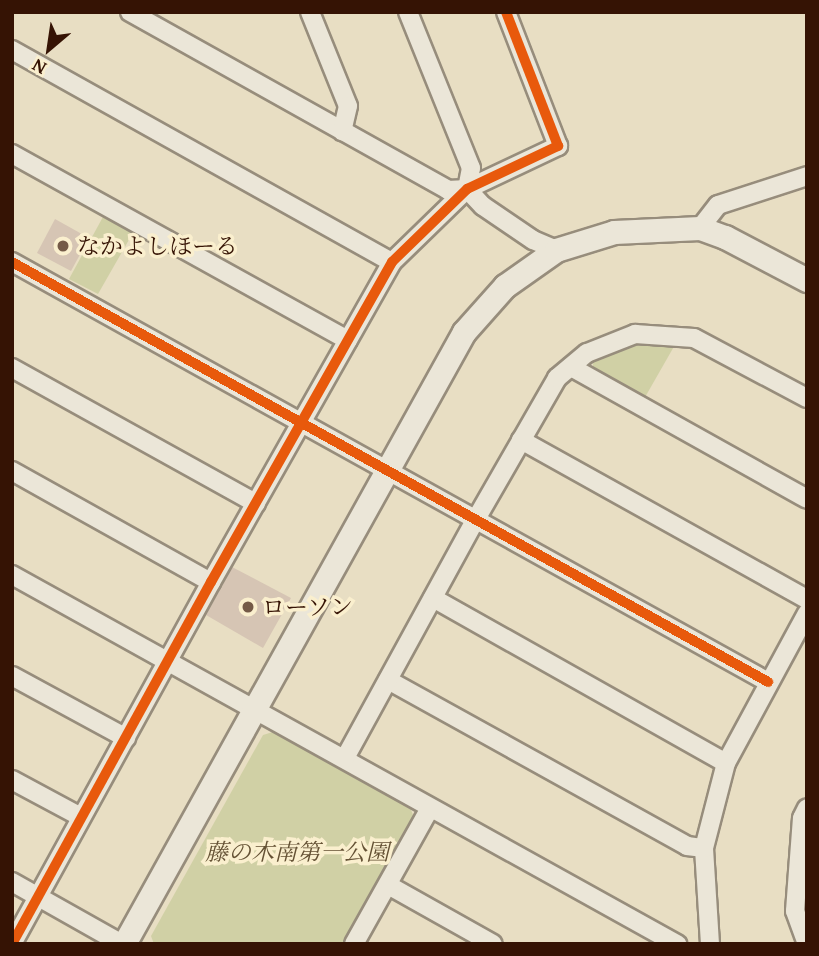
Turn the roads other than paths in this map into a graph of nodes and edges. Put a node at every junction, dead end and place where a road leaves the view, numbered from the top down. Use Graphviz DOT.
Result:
graph roads {
  1 [pos="130,12"];
  2 [pos="310,12"];
  3 [pos="408,12"];
  4 [pos="506,12"];
  5 [pos="12,50"];
  6 [pos="341,131"];
  7 [pos="12,154"];
  8 [pos="807,176"];
  9 [pos="467,189"];
  10 [pos="700,228"];
  11 [pos="556,250"];
  12 [pos="12,262"];
  13 [pos="392,262"];
  14 [pos="807,280"];
  15 [pos="348,340"];
  16 [pos="572,367"];
  17 [pos="12,368"];
  18 [pos="807,398"];
  19 [pos="301,422"];
  20 [pos="521,440"];
  21 [pos="386,470"];
  22 [pos="12,471"];
  23 [pos="807,499"];
  24 [pos="256,503"];
  25 [pos="476,519"];
  26 [pos="12,575"];
  27 [pos="211,582"];
  28 [pos="433,598"];
  29 [pos="807,599"];
  30 [pos="807,613"];
  31 [pos="168,662"];
  32 [pos="12,676"];
  33 [pos="388,680"];
  34 [pos="768,682"];
  35 [pos="254,709"];
  36 [pos="126,738"];
  37 [pos="345,758"];
  38 [pos="726,763"];
  39 [pos="12,780"];
  40 [pos="430,808"];
  41 [pos="807,808"];
  42 [pos="81,817"];
  43 [pos="704,848"];
  44 [pos="12,882"];
  45 [pos="388,885"];
  46 [pos="39,897"];
  47 [pos="12,944"];
  48 [pos="123,944"];
  49 [pos="354,944"];
  50 [pos="493,944"];
  51 [pos="677,944"];
  52 [pos="710,944"];
  53 [pos="807,944"];
  1 -- 6 [label="street"];
  2 -- 6 [label="street"];
  3 -- 9 [label="street"];
  4 -- 9 [label="street"];
  5 -- 13 [label="street"];
  6 -- 9 [label="street"];
  7 -- 15 [label="street"];
  8 -- 10 [label="street"];
  9 -- 11 [label="street"];
  9 -- 13 [label="street"];
  10 -- 11 [label="street"];
  10 -- 14 [label="street"];
  11 -- 21 [label="street"];
  12 -- 19 [label="street"];
  13 -- 15 [label="street"];
  15 -- 19 [label="street"];
  16 -- 18 [label="street"];
  16 -- 20 [label="street"];
  16 -- 23 [label="street"];
  17 -- 24 [label="street"];
  19 -- 21 [label="street"];
  19 -- 24 [label="street"];
  20 -- 25 [label="street"];
  20 -- 29 [label="street"];
  21 -- 25 [label="street"];
  21 -- 35 [label="street"];
  22 -- 27 [label="street"];
  24 -- 27 [label="street"];
  25 -- 28 [label="street"];
  25 -- 34 [label="street"];
  26 -- 31 [label="street"];
  27 -- 31 [label="street"];
  28 -- 33 [label="street"];
  28 -- 38 [label="street"];
  30 -- 34 [label="street"];
  31 -- 35 [label="street"];
  31 -- 36 [label="street"];
  32 -- 36 [label="street"];
  33 -- 37 [label="street"];
  33 -- 43 [label="street"];
  34 -- 38 [label="street"];
  35 -- 37 [label="street"];
  35 -- 48 [label="street"];
  36 -- 42 [label="street"];
  37 -- 40 [label="street"];
  38 -- 43 [label="street"];
  39 -- 42 [label="street"];
  40 -- 45 [label="street"];
  40 -- 51 [label="street"];
  41 -- 53 [label="street"];
  42 -- 46 [label="street"];
  43 -- 52 [label="street"];
  44 -- 46 [label="street"];
  45 -- 49 [label="street"];
  45 -- 50 [label="street"];
  46 -- 47 [label="street"];
  46 -- 48 [label="street"];
}
